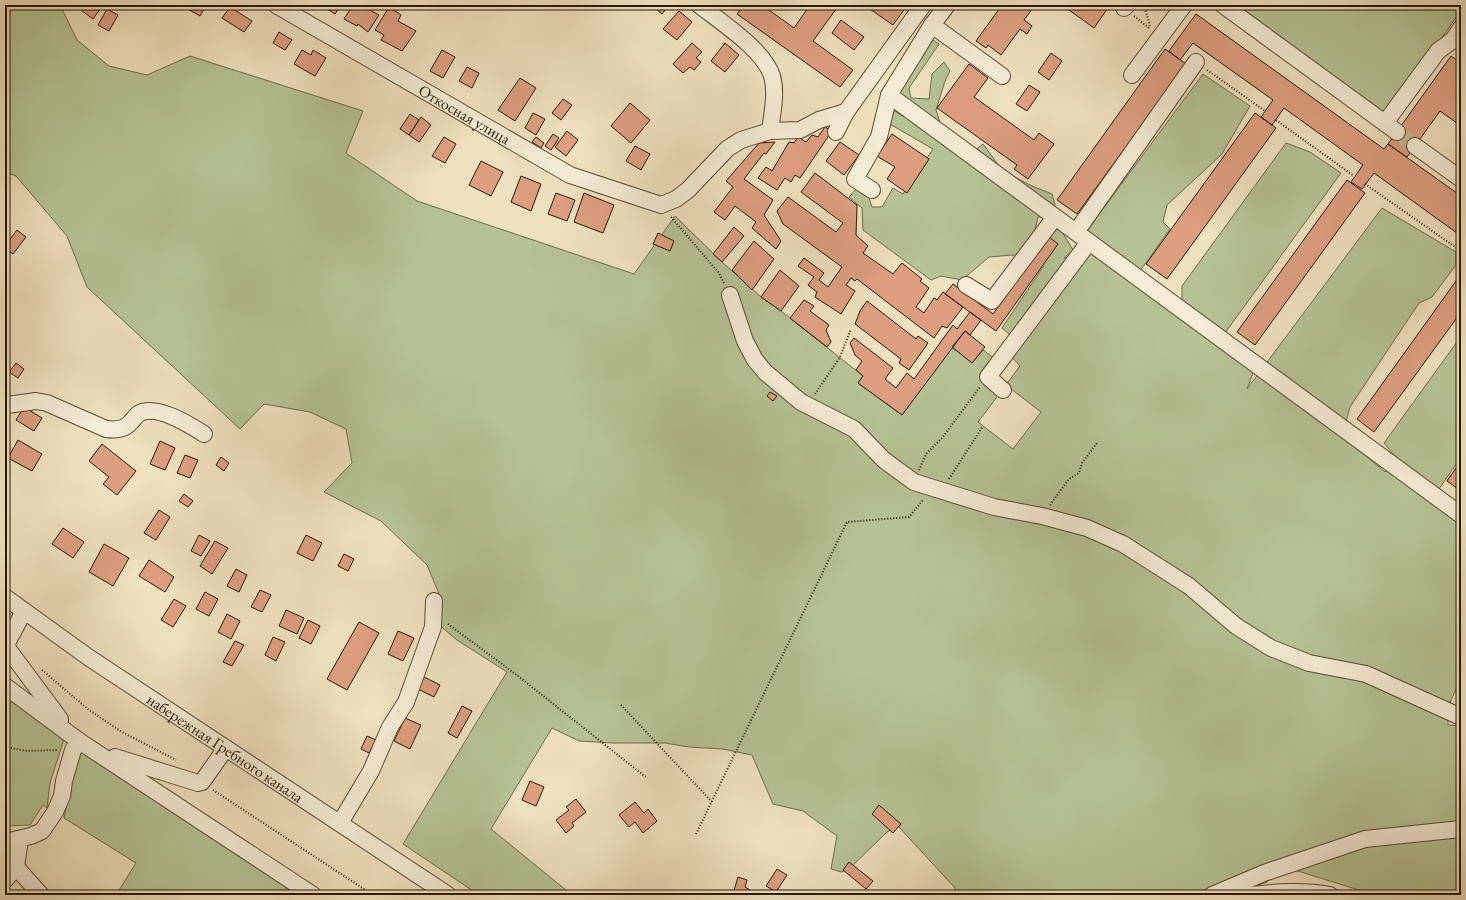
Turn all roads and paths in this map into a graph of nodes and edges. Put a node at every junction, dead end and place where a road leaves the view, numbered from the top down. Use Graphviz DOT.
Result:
graph roads {
  1 [pos="276,5"];
  2 [pos="699,5"];
  3 [pos="923,5"];
  4 [pos="947,5"];
  5 [pos="1144,5"];
  6 [pos="1184,5"];
  7 [pos="1125,7"];
  8 [pos="1227,8"];
  9 [pos="932,25"];
  10 [pos="1458,38"];
  11 [pos="1196,62"];
  12 [pos="1132,74"];
  13 [pos="1002,76"];
  14 [pos="889,95"];
  15 [pos="1265,111"];
  16 [pos="846,112"];
  17 [pos="1276,120"];
  18 [pos="770,131"];
  19 [pos="836,132"];
  20 [pos="1415,146"];
  21 [pos="1354,176"];
  22 [pos="1461,179"];
  23 [pos="1365,184"];
  24 [pos="872,190"];
  25 [pos="661,205"];
  26 [pos="1055,217"];
  27 [pos="1076,232"];
  28 [pos="1089,242"];
  29 [pos="1461,252"];
  30 [pos="966,285"];
  31 [pos="730,295"];
  32 [pos="851,329"];
  33 [pos="988,377"];
  34 [pos="1003,390"];
  35 [pos="6,405"];
  36 [pos="808,405"];
  37 [pos="983,426"];
  38 [pos="204,434"];
  39 [pos="1097,443"];
  40 [pos="914,482"];
  41 [pos="937,490"];
  42 [pos="1461,515"];
  43 [pos="1042,516"];
  44 [pos="5,597"];
  45 [pos="434,607"];
  46 [pos="24,611"];
  47 [pos="5,686"];
  48 [pos="621,705"];
  49 [pos="1461,717"];
  50 [pos="74,741"];
  51 [pos="5,747"];
  52 [pos="226,748"];
  53 [pos="98,752"];
  54 [pos="647,778"];
  55 [pos="712,802"];
  56 [pos="340,823"];
  57 [pos="1461,829"];
  58 [pos="696,834"];
  59 [pos="13,840"];
  60 [pos="16,867"];
  61 [pos="5,880"];
  62 [pos="307,893"];
  63 [pos="42,895"];
  64 [pos="448,895"];
  65 [pos="1212,895"];
  66 [pos="1250,895"];
  67 [pos="1330,895"];
  1 -- 25 [label="street, Откосная улица"];
  2 -- 18 [label="street"];
  3 -- 16 [label="street"];
  4 -- 9 [label="street"];
  5 -- 7 [label="path"];
  6 -- 12 [label="street"];
  8 -- 10 [label="street"];
  9 -- 13 [label="street"];
  9 -- 14 [label="street"];
  11 -- 15 [label="path"];
  11 -- 27 [label="street"];
  14 -- 24 [label="street"];
  14 -- 26 [label="street"];
  16 -- 18 [label="street"];
  16 -- 19 [label="street"];
  17 -- 21 [label="path"];
  18 -- 25 [label="street"];
  20 -- 22 [label="street"];
  23 -- 29 [label="path"];
  25 -- 31 [label="path"];
  26 -- 27 [label="street"];
  26 -- 30 [label="street"];
  27 -- 28 [label="street"];
  28 -- 33 [label="street"];
  28 -- 42 [label="street"];
  31 -- 36 [label="street"];
  32 -- 36 [label="path"];
  33 -- 34 [label="street"];
  33 -- 40 [label="path"];
  35 -- 38 [label="street"];
  36 -- 40 [label="street"];
  37 -- 41 [label="path"];
  39 -- 43 [label="path"];
  40 -- 41 [label="street"];
  41 -- 43 [label="street"];
  41 -- 55 [label="path"];
  43 -- 49 [label="street"];
  44 -- 46 [label="street, набережная Гребного канала"];
  45 -- 54 [label="path"];
  45 -- 56 [label="street"];
  46 -- 50 [label="street"];
  46 -- 52 [label="street, набережная Гребного канала"];
  47 -- 50 [label="street"];
  48 -- 55 [label="path"];
  50 -- 51 [label="path"];
  50 -- 53 [label="street"];
  50 -- 59 [label="street"];
  52 -- 53 [label="street"];
  52 -- 56 [label="street, набережная Гребного канала"];
  53 -- 62 [label="street"];
  55 -- 58 [label="path"];
  56 -- 64 [label="street, набережная Гребного канала"];
  57 -- 65 [label="street"];
  59 -- 60 [label="street"];
  60 -- 61 [label="street"];
  60 -- 63 [label="street"];
  66 -- 67 [label="street"];
}
